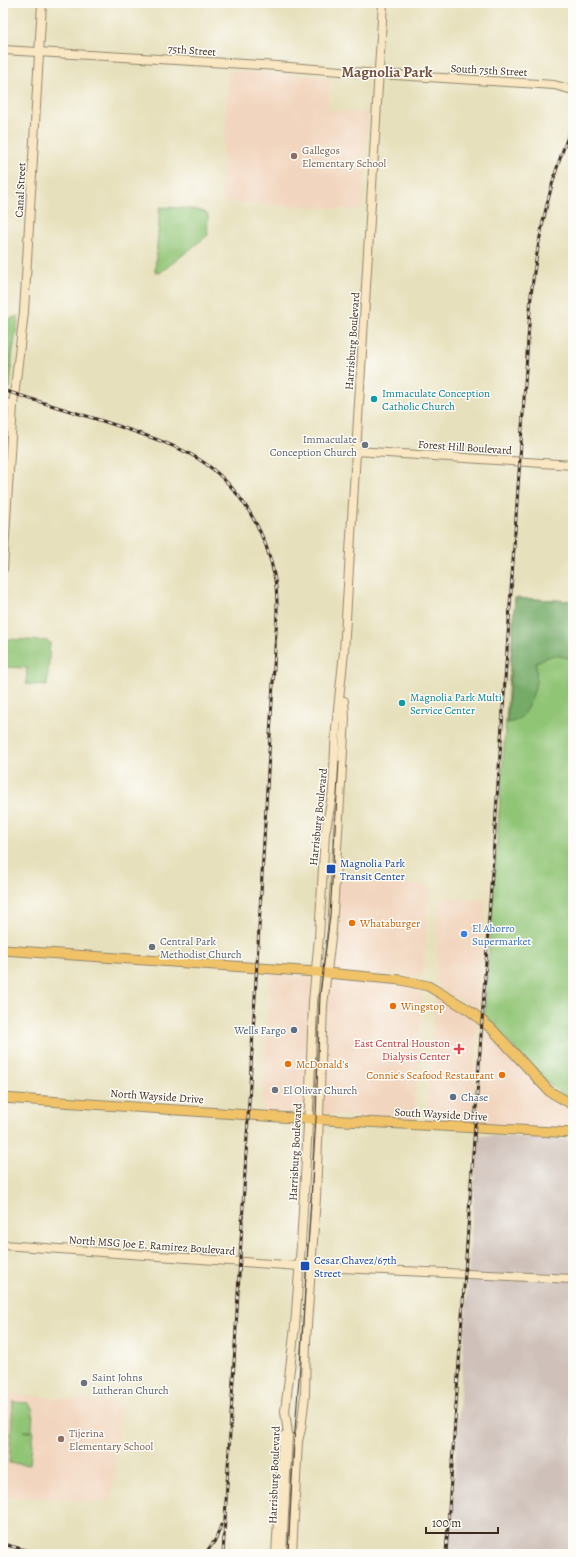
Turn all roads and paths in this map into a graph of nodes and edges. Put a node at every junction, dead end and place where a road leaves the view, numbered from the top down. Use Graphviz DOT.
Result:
graph roads {
  1 [pos="42,3"];
  2 [pos="383,3"];
  3 [pos="3,50"];
  4 [pos="40,52"];
  5 [pos="379,74"];
  6 [pos="573,90"];
  7 [pos="3,402"];
  8 [pos="13,405"];
  9 [pos="356,451"];
  10 [pos="573,465"];
  11 [pos="3,570"];
  12 [pos="342,680"];
  13 [pos="3,950"];
  14 [pos="316,972"];
  15 [pos="326,974"];
  16 [pos="3,1098"];
  17 [pos="573,1105"];
  18 [pos="308,1119"];
  19 [pos="318,1119"];
  20 [pos="573,1134"];
  21 [pos="3,1245"];
  22 [pos="299,1266"];
  23 [pos="311,1266"];
  24 [pos="573,1279"];
  25 [pos="285,1411"];
  26 [pos="301,1429"];
  27 [pos="276,1554"];
  28 [pos="282,1554"];
  29 [pos="292,1554"];
  30 [pos="296,1554"];
  1 -- 4 [label="main road, Canal Street"];
  2 -- 5 [label="main road, Harrisburg Boulevard"];
  3 -- 4 [label="main road, 75th Street"];
  4 -- 5 [label="main road, 75th Street"];
  4 -- 8 [label="main road, Canal Street"];
  5 -- 6 [label="main road, South 75th Street"];
  5 -- 9 [label="main road, Harrisburg Boulevard"];
  7 -- 8 [label="main road"];
  8 -- 11 [label="main road, Canal Street"];
  9 -- 10 [label="main road, Forest Hill Boulevard"];
  9 -- 12 [label="main road, Harrisburg Boulevard"];
  12 -- 14 [label="main road, Harrisburg Boulevard"];
  12 -- 15 [label="main road, Harrisburg Boulevard"];
  13 -- 14 [label="main road"];
  14 -- 15 [label="main road"];
  14 -- 18 [label="main road, Harrisburg Boulevard"];
  15 -- 17 [label="main road"];
  15 -- 19 [label="main road, Harrisburg Boulevard"];
  16 -- 18 [label="main road, North Wayside Drive"];
  18 -- 19 [label="main road, South Wayside Drive"];
  18 -- 22 [label="main road, Harrisburg Boulevard"];
  19 -- 20 [label="main road, South Wayside Drive"];
  19 -- 23 [label="main road, Harrisburg Boulevard"];
  21 -- 22 [label="main road, North MSG Joe E. Ramirez Boulevard"];
  22 -- 23 [label="main road, North MSG Joe E. Ramirez Boulevard"];
  22 -- 25 [label="main road, Harrisburg Boulevard"];
  23 -- 24 [label="main road, North MSG Joe E. Ramirez Boulevard"];
  23 -- 26 [label="main road, Harrisburg Boulevard"];
  25 -- 27 [label="main road"];
  25 -- 28 [label="main road, Harrisburg Boulevard"];
  26 -- 29 [label="main road, Harrisburg Boulevard"];
  26 -- 30 [label="main road"];
}
